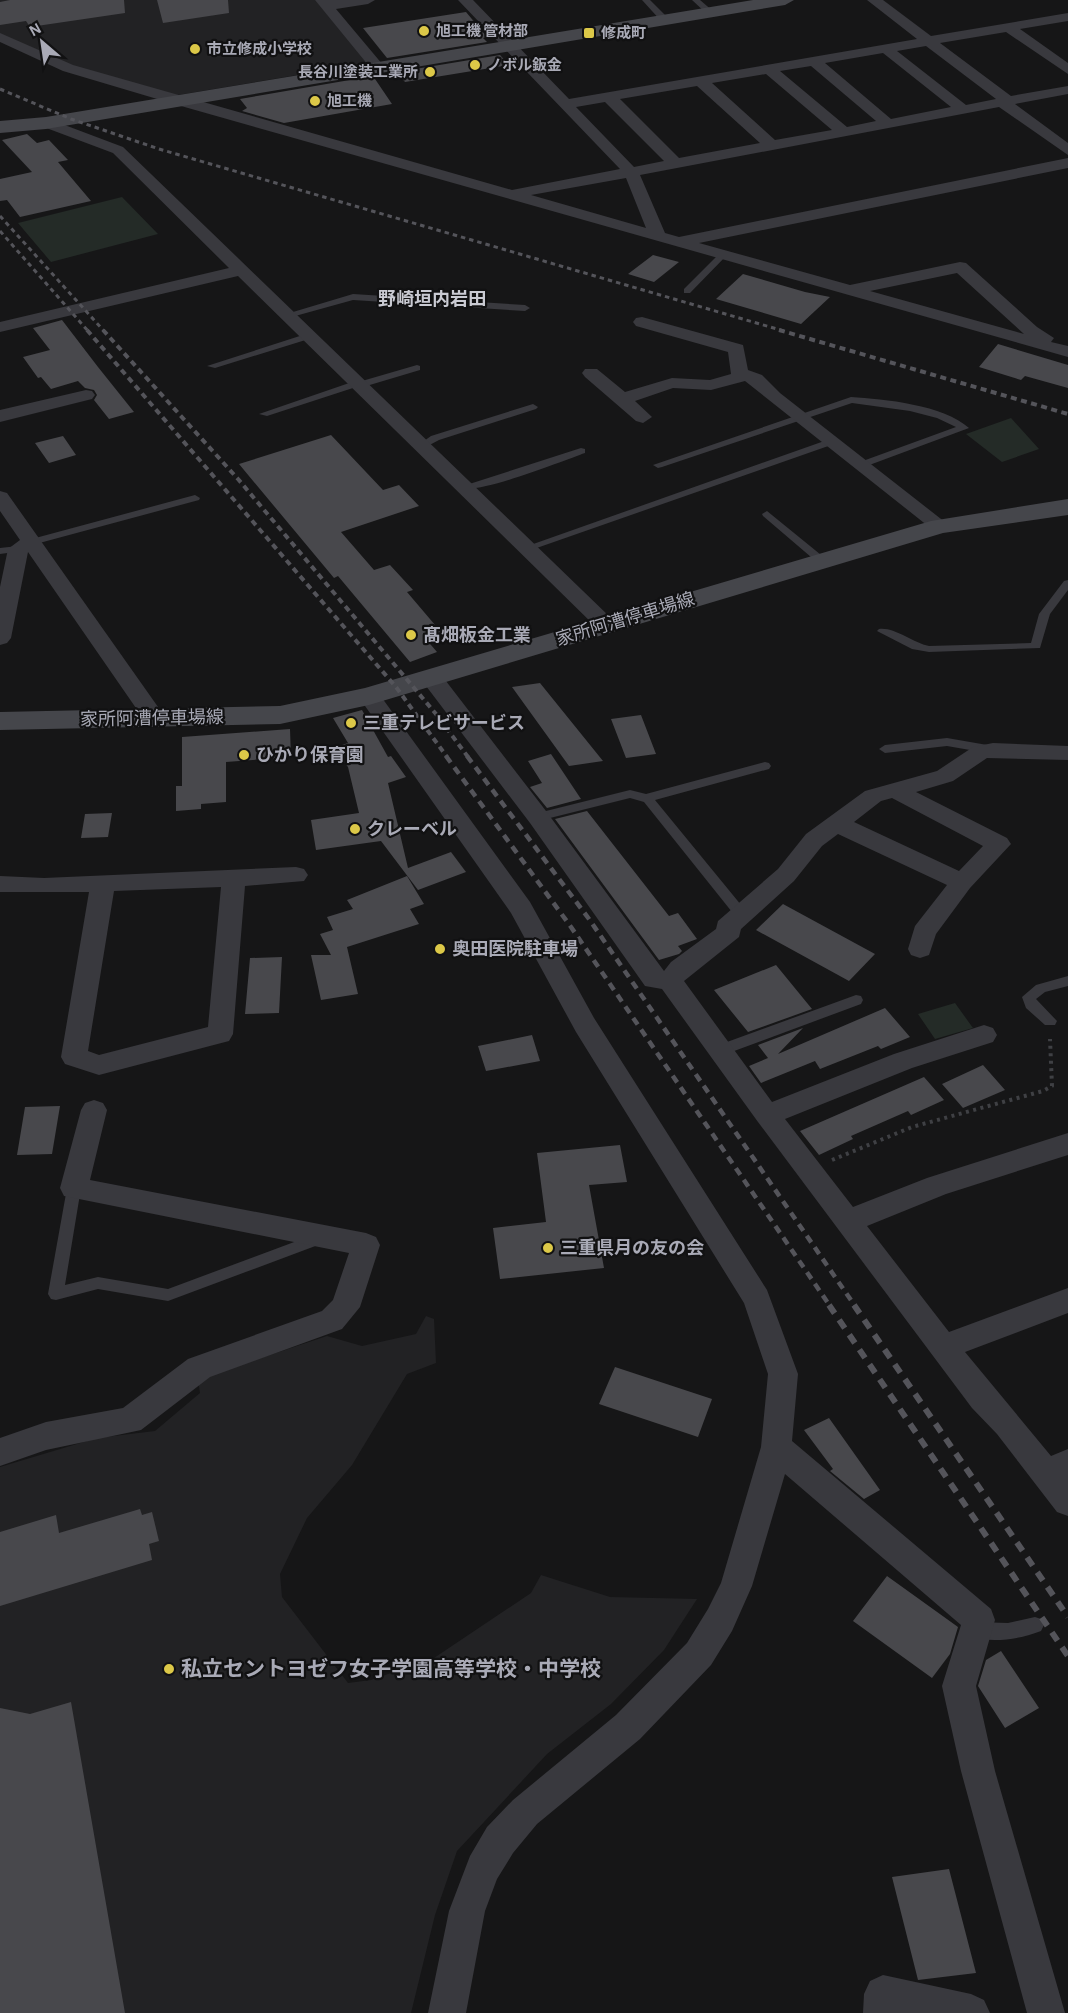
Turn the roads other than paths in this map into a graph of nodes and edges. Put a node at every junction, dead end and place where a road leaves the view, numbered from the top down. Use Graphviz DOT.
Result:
graph roads {
  1 [pos="368,0"];
  2 [pos="465,0"];
  3 [pos="646,0"];
  4 [pos="696,0"];
  5 [pos="785,0"];
  6 [pos="874,0"];
  7 [pos="324,3"];
  8 [pos="710,12"];
  9 [pos="1068,17"];
  10 [pos="665,20"];
  11 [pos="1008,27"];
  12 [pos="0,38"];
  13 [pos="928,41"];
  14 [pos="509,46"];
  15 [pos="885,48"];
  16 [pos="814,61"];
  17 [pos="378,68"];
  18 [pos="769,69"];
  19 [pos="1068,70"];
  20 [pos="701,81"];
  21 [pos="1068,90"];
  22 [pos="609,97"];
  23 [pos="179,102"];
  24 [pos="1006,102"];
  25 [pos="566,104"];
  26 [pos="964,110"];
  27 [pos="46,123"];
  28 [pos="888,124"];
  29 [pos="0,127"];
  30 [pos="844,132"];
  31 [pos="772,146"];
  32 [pos="1068,150"];
  33 [pos="1068,163"];
  34 [pos="676,164"];
  35 [pos="631,172"];
  36 [pos="512,194"];
  37 [pos="658,236"];
  38 [pos="678,242"];
  39 [pos="723,255"];
  40 [pos="242,270"];
  41 [pos="849,290"];
  42 [pos="687,291"];
  43 [pos="525,308"];
  44 [pos="288,315"];
  45 [pos="642,322"];
  46 [pos="0,327"];
  47 [pos="1068,335"];
  48 [pos="309,336"];
  49 [pos="1043,341"];
  50 [pos="1068,352"];
  51 [pos="212,366"];
  52 [pos="417,368"];
  53 [pos="591,373"];
  54 [pos="747,375"];
  55 [pos="359,384"];
  56 [pos="86,395"];
  57 [pos="622,399"];
  58 [pos="533,407"];
  59 [pos="264,414"];
  60 [pos="0,416"];
  61 [pos="798,416"];
  62 [pos="643,417"];
  63 [pos="831,442"];
  64 [pos="422,446"];
  65 [pos="581,451"];
  66 [pos="864,464"];
  67 [pos="658,465"];
  68 [pos="465,487"];
  69 [pos="0,497"];
  70 [pos="195,498"];
  71 [pos="1068,508"];
  72 [pos="767,514"];
  73 [pos="940,526"];
  74 [pos="17,547"];
  75 [pos="527,548"];
  76 [pos="822,561"];
  77 [pos="1068,583"];
  78 [pos="605,624"];
  79 [pos="883,631"];
  80 [pos="0,638"];
  81 [pos="430,677"];
  82 [pos="369,696"];
  83 [pos="155,719"];
  84 [pos="0,721"];
  85 [pos="885,749"];
  86 [pos="993,750"];
  87 [pos="1068,753"];
  88 [pos="765,766"];
  89 [pos="894,790"];
  90 [pos="648,799"];
  91 [pos="538,817"];
  92 [pos="836,823"];
  93 [pos="296,875"];
  94 [pos="234,877"];
  95 [pos="103,882"];
  96 [pos="962,882"];
  97 [pos="0,884"];
  98 [pos="741,914"];
  99 [pos="920,950"];
  100 [pos="670,981"];
  101 [pos="1068,981"];
  102 [pos="856,1000"];
  103 [pos="1050,1021"];
  104 [pos="984,1035"];
  105 [pos="721,1050"];
  106 [pos="94,1110"];
  107 [pos="767,1115"];
  108 [pos="1068,1144"];
  109 [pos="74,1188"];
  110 [pos="849,1221"];
  111 [pos="325,1237"];
  112 [pos="1068,1300"];
  113 [pos="944,1347"];
  114 [pos="776,1447"];
  115 [pos="0,1452"];
  116 [pos="1056,1467"];
  117 [pos="1068,1502"];
  118 [pos="1035,1625"];
  119 [pos="976,1630"];
  120 [pos="447,2013"];
  121 [pos="882,2013"];
  122 [pos="971,2013"];
  123 [pos="1046,2013"];
  1 -- 7 [label="street"];
  2 -- 14 [label="street"];
  3 -- 10 [label="lane"];
  4 -- 8 [label="lane"];
  5 -- 8 [label="street"];
  6 -- 13 [label="street"];
  7 -- 17 [label="street"];
  8 -- 10 [label="street"];
  9 -- 11 [label="street"];
  10 -- 14 [label="street"];
  11 -- 13 [label="street"];
  11 -- 19 [label="street"];
  12 -- 23 [label="street"];
  13 -- 15 [label="street"];
  13 -- 24 [label="street"];
  14 -- 17 [label="street"];
  14 -- 25 [label="street"];
  15 -- 16 [label="street"];
  15 -- 26 [label="street"];
  16 -- 18 [label="street"];
  16 -- 28 [label="street"];
  17 -- 23 [label="street"];
  18 -- 20 [label="street"];
  18 -- 30 [label="street"];
  20 -- 22 [label="street"];
  20 -- 31 [label="street"];
  21 -- 24 [label="street"];
  22 -- 25 [label="street"];
  22 -- 34 [label="street"];
  23 -- 27 [label="street"];
  23 -- 36 [label="street"];
  24 -- 26 [label="street"];
  24 -- 32 [label="street"];
  25 -- 35 [label="street"];
  26 -- 28 [label="street"];
  27 -- 29 [label="street"];
  27 -- 40 [label="street"];
  28 -- 30 [label="street"];
  30 -- 31 [label="street"];
  31 -- 34 [label="street"];
  33 -- 38 [label="street"];
  34 -- 35 [label="street"];
  35 -- 36 [label="street"];
  35 -- 37 [label="street"];
  36 -- 37 [label="street"];
  37 -- 38 [label="street"];
  38 -- 39 [label="street"];
  39 -- 41 [label="street"];
  39 -- 42 [label="lane"];
  40 -- 44 [label="street"];
  40 -- 46 [label="street"];
  41 -- 49 [label="street"];
  41 -- 49 [label="street"];
  43 -- 44 [label="lane"];
  44 -- 48 [label="street"];
  45 -- 54 [label="street"];
  47 -- 49 [label="street"];
  48 -- 51 [label="lane"];
  48 -- 55 [label="street"];
  49 -- 50 [label="street"];
  52 -- 55 [label="lane"];
  53 -- 57 [label="street"];
  54 -- 57 [label="street"];
  54 -- 61 [label="street"];
  55 -- 59 [label="lane"];
  55 -- 64 [label="street"];
  56 -- 60 [label="street"];
  57 -- 62 [label="street"];
  58 -- 64 [label="lane"];
  61 -- 63 [label="street"];
  61 -- 66 [label="lane"];
  61 -- 67 [label="lane"];
  63 -- 66 [label="street"];
  63 -- 75 [label="lane"];
  64 -- 68 [label="street"];
  65 -- 68 [label="lane"];
  66 -- 73 [label="street"];
  68 -- 75 [label="street"];
  69 -- 74 [label="street"];
  70 -- 74 [label="lane"];
  71 -- 73 [label="street, 家所阿漕停車場線"];
  72 -- 76 [label="lane"];
  73 -- 76 [label="street, 家所阿漕停車場線"];
  74 -- 80 [label="street"];
  74 -- 83 [label="street"];
  75 -- 78 [label="street"];
  76 -- 78 [label="street, 家所阿漕停車場線"];
  77 -- 79 [label="lane"];
  78 -- 81 [label="street, 家所阿漕停車場線"];
  81 -- 82 [label="street, 家所阿漕停車場線"];
  81 -- 91 [label="street"];
  82 -- 83 [label="street, 家所阿漕停車場線"];
  82 -- 114 [label="street"];
  83 -- 84 [label="street, 家所阿漕停車場線"];
  85 -- 86 [label="lane"];
  86 -- 87 [label="street"];
  86 -- 89 [label="street"];
  88 -- 90 [label="lane"];
  89 -- 92 [label="street"];
  89 -- 96 [label="street"];
  90 -- 91 [label="lane"];
  90 -- 98 [label="lane"];
  91 -- 100 [label="street"];
  92 -- 96 [label="street"];
  92 -- 98 [label="street"];
  93 -- 94 [label="street"];
  94 -- 95 [label="street"];
  94 -- 95 [label="street"];
  95 -- 97 [label="street"];
  96 -- 99 [label="street"];
  98 -- 100 [label="street"];
  100 -- 105 [label="street"];
  101 -- 103 [label="lane"];
  102 -- 105 [label="lane"];
  104 -- 107 [label="street"];
  105 -- 107 [label="street"];
  106 -- 109 [label="street"];
  107 -- 110 [label="street"];
  108 -- 110 [label="street"];
  109 -- 111 [label="street"];
  109 -- 111 [label="lane"];
  110 -- 113 [label="street"];
  111 -- 115 [label="street"];
  112 -- 113 [label="street"];
  113 -- 116 [label="street"];
  114 -- 119 [label="street"];
  114 -- 120 [label="street"];
  116 -- 117 [label="street"];
  118 -- 119 [label="lane"];
  119 -- 123 [label="street"];
  121 -- 122 [label="street"];
}
